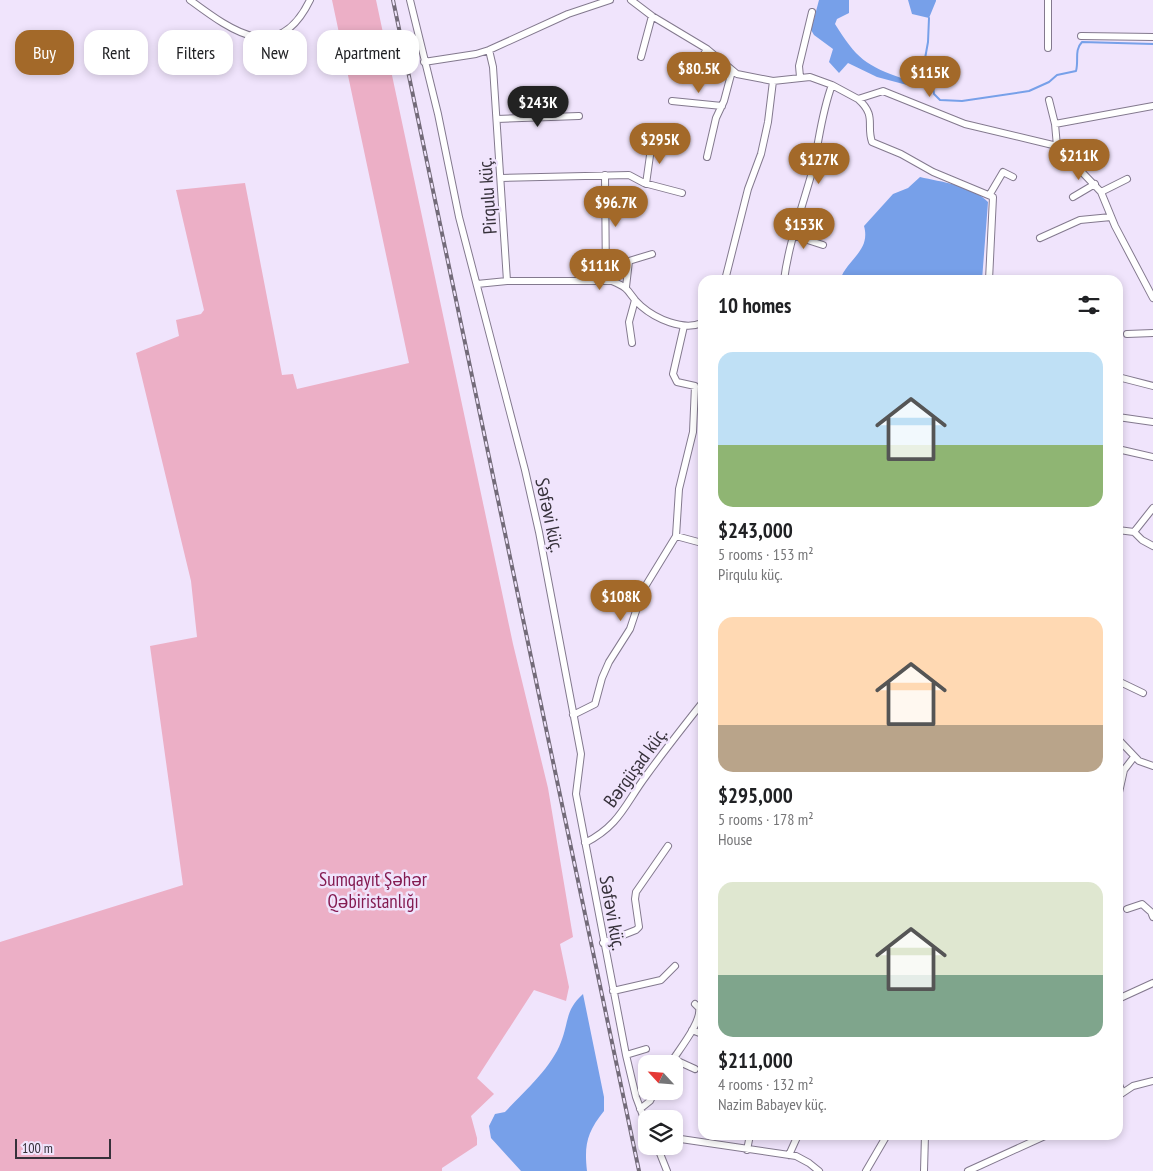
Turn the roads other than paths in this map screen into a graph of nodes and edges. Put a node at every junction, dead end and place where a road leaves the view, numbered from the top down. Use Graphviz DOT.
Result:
graph roads {
  1 [pos="190,0"];
  2 [pos="310,0"];
  3 [pos="410,0"];
  4 [pos="610,0"];
  5 [pos="631,0"];
  6 [pos="1048,0"];
  7 [pos="812,12"];
  8 [pos="652,16"];
  9 [pos="1082,36"];
  10 [pos="1153,37"];
  11 [pos="1048,48"];
  12 [pos="707,49"];
  13 [pos="489,50"];
  14 [pos="641,58"];
  15 [pos="424,62"];
  16 [pos="732,71"];
  17 [pos="800,77"];
  18 [pos="693,78"];
  19 [pos="773,80"];
  20 [pos="832,85"];
  21 [pos="858,99"];
  22 [pos="1048,100"];
  23 [pos="672,101"];
  24 [pos="722,106"];
  25 [pos="1153,106"];
  26 [pos="579,116"];
  27 [pos="496,119"];
  28 [pos="1055,124"];
  29 [pos="652,141"];
  30 [pos="1058,146"];
  31 [pos="707,157"];
  32 [pos="605,175"];
  33 [pos="1013,177"];
  34 [pos="501,178"];
  35 [pos="1127,179"];
  36 [pos="646,184"];
  37 [pos="1095,184"];
  38 [pos="1101,192"];
  39 [pos="682,193"];
  40 [pos="990,194"];
  41 [pos="1073,197"];
  42 [pos="1111,217"];
  43 [pos="792,235"];
  44 [pos="1040,238"];
  45 [pos="823,245"];
  46 [pos="652,254"];
  47 [pos="726,275"];
  48 [pos="785,275"];
  49 [pos="989,275"];
  50 [pos="507,281"];
  51 [pos="606,281"];
  52 [pos="477,284"];
  53 [pos="626,287"];
  54 [pos="1153,298"];
  55 [pos="635,300"];
  56 [pos="698,324"];
  57 [pos="684,326"];
  58 [pos="1153,333"];
  59 [pos="1127,334"];
  60 [pos="632,343"];
  61 [pos="1123,378"];
  62 [pos="698,386"];
  63 [pos="1153,386"];
  64 [pos="698,394"];
  65 [pos="1123,418"];
  66 [pos="1153,422"];
  67 [pos="1123,450"];
  68 [pos="1153,457"];
  69 [pos="1153,508"];
  70 [pos="1123,531"];
  71 [pos="1134,532"];
  72 [pos="676,536"];
  73 [pos="698,542"];
  74 [pos="1153,546"];
  75 [pos="1123,682"];
  76 [pos="1144,693"];
  77 [pos="698,708"];
  78 [pos="573,715"];
  79 [pos="1123,745"];
  80 [pos="1134,757"];
  81 [pos="1153,766"];
  82 [pos="1123,774"];
  83 [pos="585,843"];
  84 [pos="668,846"];
  85 [pos="1127,909"];
  86 [pos="1152,914"];
  87 [pos="603,943"];
  88 [pos="675,966"];
  89 [pos="1153,983"];
  90 [pos="613,991"];
  91 [pos="1123,997"];
  92 [pos="694,1004"];
  93 [pos="698,1008"];
  94 [pos="698,1015"];
  95 [pos="692,1030"];
  96 [pos="698,1032"];
  97 [pos="646,1048"];
  98 [pos="626,1055"];
  99 [pos="676,1055"];
  100 [pos="683,1065"];
  101 [pos="695,1069"];
  102 [pos="1153,1081"];
  103 [pos="1123,1092"];
  104 [pos="650,1100"];
  105 [pos="640,1109"];
  106 [pos="683,1139"];
  107 [pos="749,1140"];
  108 [pos="796,1140"];
  109 [pos="884,1140"];
  110 [pos="925,1140"];
  111 [pos="1036,1140"];
  112 [pos="748,1150"];
  113 [pos="661,1155"];
  114 [pos="789,1155"];
  115 [pos="667,1171"];
  116 [pos="819,1171"];
  117 [pos="866,1171"];
  118 [pos="924,1171"];
  119 [pos="968,1171"];
  1 -- 2 [label="street"];
  3 -- 15 [label="street, Səfəvi küç."];
  4 -- 13 [label="street"];
  5 -- 8 [label="street"];
  6 -- 11 [label="street"];
  7 -- 17 [label="street"];
  8 -- 12 [label="street"];
  8 -- 14 [label="street"];
  9 -- 10 [label="street"];
  12 -- 16 [label="street"];
  12 -- 18 [label="street"];
  13 -- 15 [label="street"];
  13 -- 27 [label="street, Pirqulu küç."];
  15 -- 52 [label="street, Səfəvi küç."];
  16 -- 19 [label="street"];
  16 -- 24 [label="street"];
  17 -- 19 [label="street"];
  17 -- 20 [label="street"];
  19 -- 47 [label="street"];
  20 -- 21 [label="street"];
  20 -- 43 [label="street"];
  21 -- 30 [label="street"];
  21 -- 40 [label="street"];
  22 -- 28 [label="street"];
  23 -- 24 [label="street"];
  24 -- 31 [label="street"];
  25 -- 28 [label="street"];
  26 -- 27 [label="street"];
  27 -- 34 [label="street, Pirqulu küç."];
  28 -- 30 [label="street"];
  29 -- 36 [label="street"];
  30 -- 37 [label="street"];
  32 -- 34 [label="street"];
  32 -- 36 [label="street"];
  32 -- 51 [label="street"];
  33 -- 40 [label="street"];
  34 -- 50 [label="street, Pirqulu küç."];
  35 -- 38 [label="street"];
  36 -- 39 [label="street"];
  37 -- 38 [label="street"];
  37 -- 41 [label="street"];
  38 -- 42 [label="street"];
  40 -- 49 [label="street"];
  42 -- 44 [label="street"];
  42 -- 54 [label="street"];
  43 -- 45 [label="street"];
  43 -- 48 [label="street"];
  46 -- 53 [label="street"];
  50 -- 51 [label="street"];
  50 -- 52 [label="street"];
  51 -- 53 [label="street"];
  52 -- 78 [label="street, Səfəvi küç."];
  53 -- 55 [label="street"];
  55 -- 57 [label="street"];
  55 -- 60 [label="street"];
  56 -- 57 [label="street"];
  57 -- 62 [label="street"];
  58 -- 59 [label="street"];
  61 -- 63 [label="street"];
  64 -- 72 [label="street"];
  65 -- 66 [label="street"];
  67 -- 68 [label="street"];
  69 -- 71 [label="street"];
  70 -- 71 [label="street"];
  71 -- 74 [label="street"];
  72 -- 73 [label="street"];
  72 -- 78 [label="street"];
  75 -- 76 [label="street"];
  77 -- 83 [label="street, Bərgüşad küç."];
  78 -- 83 [label="street, Səfəvi küç."];
  79 -- 80 [label="street"];
  80 -- 81 [label="street"];
  80 -- 82 [label="street"];
  83 -- 87 [label="street, Səfəvi küç."];
  84 -- 87 [label="street"];
  85 -- 86 [label="street"];
  87 -- 90 [label="street, Səfəvi küç."];
  88 -- 90 [label="street"];
  89 -- 91 [label="street"];
  90 -- 98 [label="street, Səfəvi küç."];
  92 -- 93 [label="street"];
  94 -- 95 [label="street"];
  95 -- 96 [label="street"];
  95 -- 99 [label="street"];
  97 -- 98 [label="street"];
  98 -- 105 [label="street, Səfəvi küç."];
  100 -- 101 [label="street"];
  102 -- 103 [label="street"];
  104 -- 105 [label="street"];
  106 -- 112 [label="street"];
  107 -- 112 [label="street"];
  108 -- 114 [label="street"];
  109 -- 117 [label="street"];
  110 -- 118 [label="street"];
  111 -- 119 [label="street"];
  112 -- 114 [label="street"];
  113 -- 115 [label="street"];
  114 -- 116 [label="street"];
}
